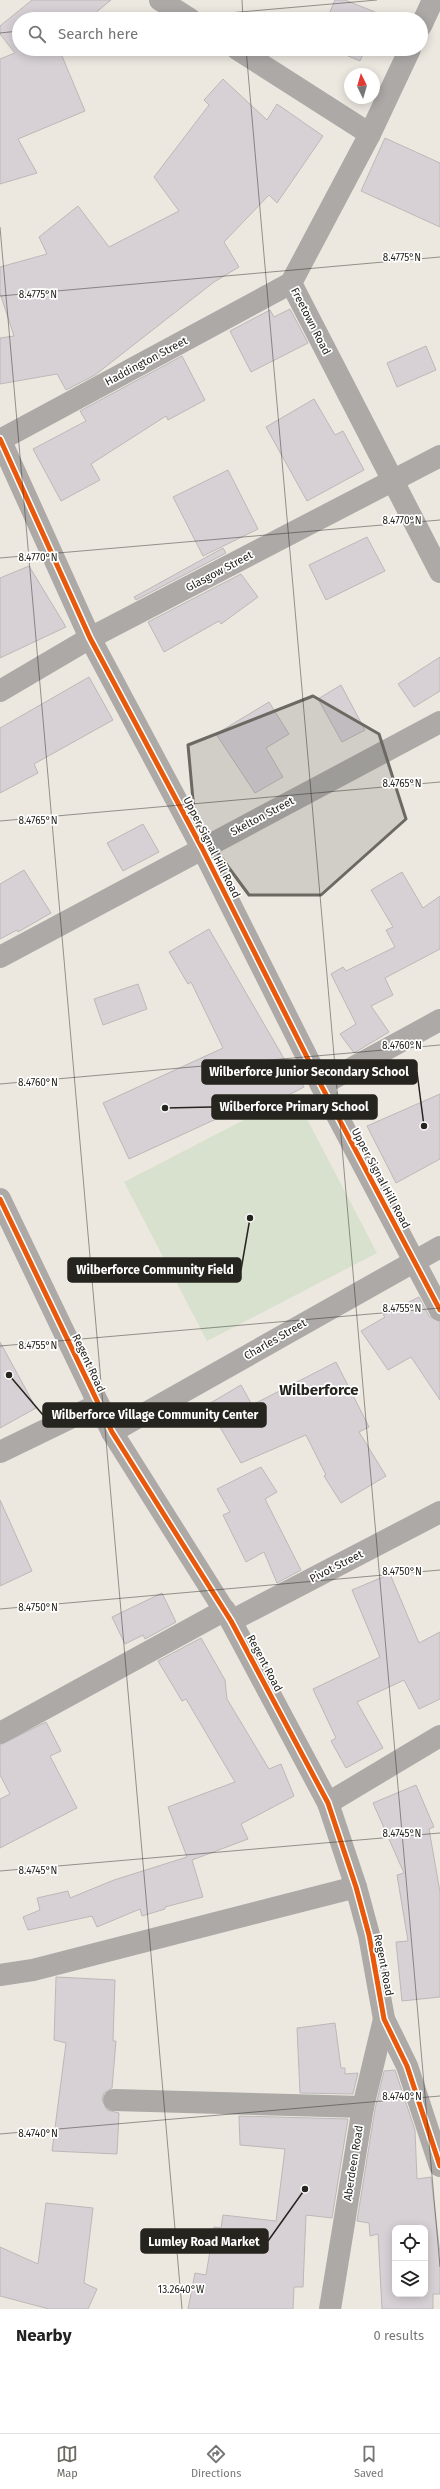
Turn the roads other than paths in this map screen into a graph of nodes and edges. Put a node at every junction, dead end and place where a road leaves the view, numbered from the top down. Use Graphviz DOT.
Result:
graph roads {
  1 [pos="160,0"];
  2 [pos="433,0"];
  3 [pos="179,12"];
  4 [pos="427,12"];
  5 [pos="248,56"];
  6 [pos="407,56"];
  7 [pos="370,134"];
  8 [pos="292,283"];
  9 [pos="0,440"];
  10 [pos="440,456"];
  11 [pos="393,480"];
  12 [pos="440,572"];
  13 [pos="90,638"];
  14 [pos="0,691"];
  15 [pos="440,722"];
  16 [pos="202,848"];
  17 [pos="0,957"];
  18 [pos="440,1020"];
  19 [pos="321,1085"];
  20 [pos="0,1199"];
  21 [pos="440,1247"];
  22 [pos="414,1260"];
  23 [pos="440,1310"];
  24 [pos="97,1405"];
  25 [pos="112,1432"];
  26 [pos="0,1452"];
  27 [pos="440,1512"];
  28 [pos="228,1615"];
  29 [pos="0,1733"];
  30 [pos="440,1736"];
  31 [pos="328,1803"];
  32 [pos="356,1886"];
  33 [pos="0,1975"];
  34 [pos="384,2019"];
  35 [pos="114,2100"];
  36 [pos="363,2107"];
  37 [pos="440,2166"];
  38 [pos="330,2309"];
  1 -- 3 [label="street"];
  2 -- 4 [label="street"];
  5 -- 7 [label="street"];
  6 -- 7 [label="street, Freetown Road"];
  7 -- 8 [label="street, Freetown Road"];
  8 -- 9 [label="street, Haddington Street"];
  8 -- 11 [label="street, Freetown Road"];
  9 -- 13 [label="street, Upper Signal Hill Road"];
  10 -- 11 [label="street, Glasgow Street"];
  11 -- 12 [label="street, Freetown Road"];
  11 -- 13 [label="street, Glasgow Street"];
  13 -- 14 [label="street, Glasgow Street"];
  13 -- 16 [label="street, Upper Signal Hill Road"];
  15 -- 16 [label="street, Skelton Street"];
  16 -- 17 [label="street, Skelton Street"];
  16 -- 19 [label="street, Upper Signal Hill Road"];
  18 -- 19 [label="street"];
  19 -- 22 [label="street, Upper Signal Hill Road"];
  20 -- 24 [label="street, Regent Road"];
  21 -- 22 [label="street, Charles Street"];
  22 -- 23 [label="street, Upper Signal Hill Road"];
  22 -- 25 [label="street, Charles Street"];
  24 -- 25 [label="street, Regent Road"];
  24 -- 26 [label="street"];
  25 -- 28 [label="street, Regent Road"];
  27 -- 28 [label="street, Pivot Street"];
  28 -- 29 [label="street, Pivot Street"];
  28 -- 31 [label="street, Regent Road"];
  30 -- 31 [label="street"];
  31 -- 32 [label="street, Regent Road"];
  32 -- 33 [label="street"];
  32 -- 34 [label="street, Regent Road"];
  34 -- 36 [label="street, Aberdeen Road"];
  34 -- 37 [label="street, Regent Road"];
  35 -- 36 [label="street"];
  36 -- 38 [label="street, Aberdeen Road"];
}
